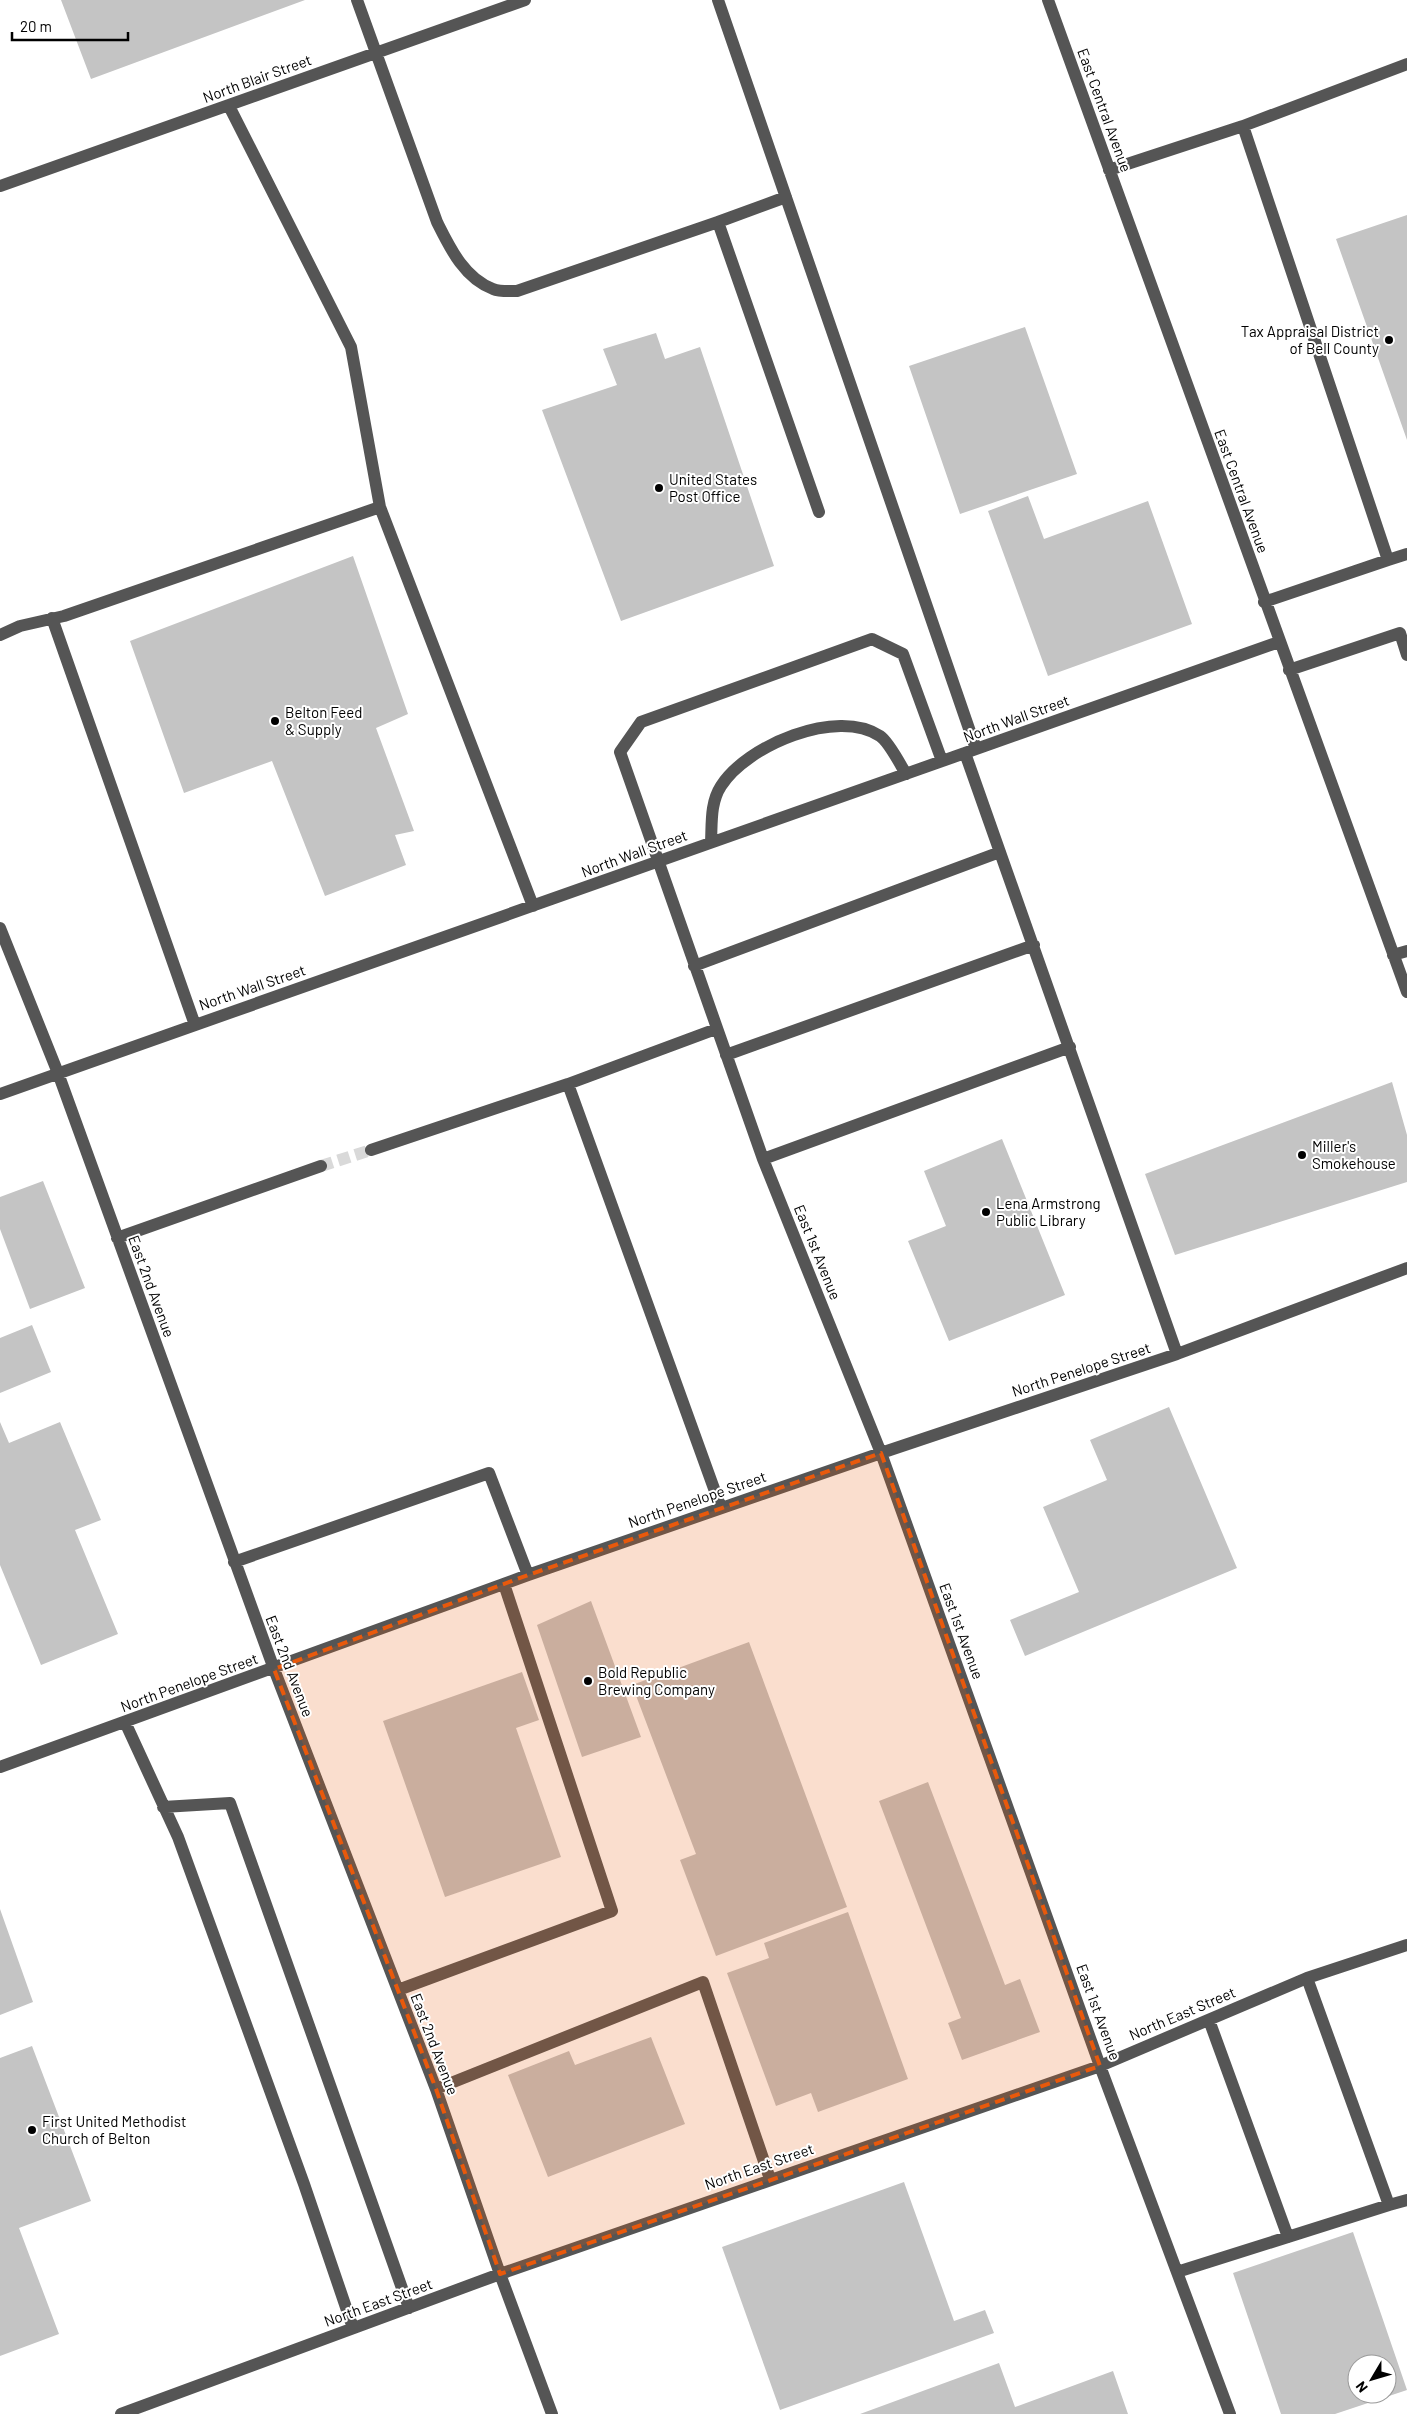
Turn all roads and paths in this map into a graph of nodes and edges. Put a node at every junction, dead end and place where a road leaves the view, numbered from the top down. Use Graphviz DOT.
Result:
graph roads {
  1 [pos="357,0"];
  2 [pos="525,0"];
  3 [pos="718,0"];
  4 [pos="1048,0"];
  5 [pos="374,52"];
  6 [pos="1407,64"];
  7 [pos="229,106"];
  8 [pos="1243,126"];
  9 [pos="1109,170"];
  10 [pos="0,186"];
  11 [pos="786,197"];
  12 [pos="718,222"];
  13 [pos="380,507"];
  14 [pos="819,512"];
  15 [pos="1407,554"];
  16 [pos="1388,560"];
  17 [pos="1264,602"];
  18 [pos="52,618"];
  19 [pos="0,635"];
  20 [pos="1279,642"];
  21 [pos="1407,655"];
  22 [pos="1289,670"];
  23 [pos="971,751"];
  24 [pos="942,761"];
  25 [pos="906,774"];
  26 [pos="711,842"];
  27 [pos="1000,852"];
  28 [pos="657,862"];
  29 [pos="533,906"];
  30 [pos="0,928"];
  31 [pos="1034,945"];
  32 [pos="1407,950"];
  33 [pos="1393,955"];
  34 [pos="694,966"];
  35 [pos="1407,992"];
  36 [pos="195,1025"];
  37 [pos="716,1029"];
  38 [pos="1070,1047"];
  39 [pos="726,1055"];
  40 [pos="58,1073"];
  41 [pos="568,1084"];
  42 [pos="0,1094"];
  43 [pos="371,1150"];
  44 [pos="763,1159"];
  45 [pos="321,1166"];
  46 [pos="117,1238"];
  47 [pos="1407,1268"];
  48 [pos="1177,1354"];
  49 [pos="881,1453"];
  50 [pos="721,1508"];
  51 [pos="234,1562"];
  52 [pos="528,1575"];
  53 [pos="504,1584"];
  54 [pos="274,1669"];
  55 [pos="125,1722"];
  56 [pos="0,1767"];
  57 [pos="163,1807"];
  58 [pos="1407,1945"];
  59 [pos="1307,1978"];
  60 [pos="398,1990"];
  61 [pos="1209,2020"];
  62 [pos="1100,2066"];
  63 [pos="436,2089"];
  64 [pos="770,2179"];
  65 [pos="1407,2200"];
  66 [pos="1389,2205"];
  67 [pos="1288,2237"];
  68 [pos="1177,2272"];
  69 [pos="500,2274"];
  70 [pos="408,2308"];
  71 [pos="353,2328"];
  72 [pos="121,2414"];
  73 [pos="552,2414"];
  74 [pos="1230,2414"];
  1 -- 5 [label="street"];
  2 -- 5 [label="street, North Blair Street"];
  3 -- 11 [label="street"];
  4 -- 9 [label="street, East Central Avenue"];
  5 -- 7 [label="street, North Blair Street"];
  5 -- 12 [label="street"];
  6 -- 8 [label="street"];
  7 -- 10 [label="street, North Blair Street"];
  7 -- 13 [label="street"];
  8 -- 9 [label="street"];
  8 -- 16 [label="street"];
  9 -- 17 [label="street, East Central Avenue"];
  11 -- 12 [label="street"];
  11 -- 23 [label="street"];
  12 -- 14 [label="street"];
  13 -- 18 [label="street"];
  13 -- 29 [label="street"];
  15 -- 16 [label="street"];
  16 -- 17 [label="street"];
  17 -- 20 [label="street, East Central Avenue"];
  18 -- 19 [label="street"];
  18 -- 36 [label="street"];
  20 -- 22 [label="street, East Central Avenue"];
  20 -- 23 [label="street, North Wall Street"];
  21 -- 22 [label="street"];
  22 -- 33 [label="street, East Central Avenue"];
  23 -- 24 [label="street, North Wall Street"];
  23 -- 27 [label="street"];
  24 -- 25 [label="street, North Wall Street"];
  24 -- 28 [label="street, East 1st Avenue"];
  25 -- 26 [label="street, North Wall Street"];
  25 -- 26 [label="street"];
  26 -- 28 [label="street, North Wall Street"];
  27 -- 31 [label="street"];
  27 -- 34 [label="street"];
  28 -- 29 [label="street, North Wall Street"];
  28 -- 34 [label="street, East 1st Avenue"];
  29 -- 36 [label="street, North Wall Street"];
  30 -- 40 [label="street, East 2nd Avenue"];
  31 -- 38 [label="street"];
  31 -- 39 [label="street"];
  32 -- 33 [label="street"];
  33 -- 35 [label="street, East Central Avenue"];
  34 -- 37 [label="street, East 1st Avenue"];
  36 -- 40 [label="street, North Wall Street"];
  37 -- 39 [label="street, East 1st Avenue"];
  37 -- 41 [label="street"];
  38 -- 44 [label="street"];
  38 -- 48 [label="street"];
  39 -- 44 [label="street, East 1st Avenue"];
  40 -- 42 [label="street, North Wall Street"];
  40 -- 46 [label="street, East 2nd Avenue"];
  41 -- 43 [label="street"];
  41 -- 50 [label="street"];
  44 -- 49 [label="street, East 1st Avenue"];
  45 -- 46 [label="street"];
  46 -- 51 [label="street, East 2nd Avenue"];
  47 -- 48 [label="street, North Penelope Street"];
  48 -- 49 [label="street, North Penelope Street"];
  49 -- 50 [label="street, North Penelope Street"];
  49 -- 62 [label="street, East 1st Avenue"];
  50 -- 52 [label="street, North Penelope Street"];
  51 -- 52 [label="street"];
  51 -- 54 [label="street, East 2nd Avenue"];
  52 -- 53 [label="street, North Penelope Street"];
  53 -- 54 [label="street, North Penelope Street"];
  53 -- 60 [label="street"];
  54 -- 55 [label="street, North Penelope Street"];
  54 -- 60 [label="street, East 2nd Avenue"];
  55 -- 56 [label="street, North Penelope Street"];
  55 -- 57 [label="street"];
  57 -- 70 [label="street"];
  57 -- 71 [label="street"];
  58 -- 59 [label="street, North East Street"];
  59 -- 61 [label="street, North East Street"];
  59 -- 66 [label="street"];
  60 -- 63 [label="street, East 2nd Avenue"];
  61 -- 62 [label="street, North East Street"];
  61 -- 67 [label="street"];
  62 -- 64 [label="street, North East Street"];
  62 -- 68 [label="street, East 1st Avenue"];
  63 -- 64 [label="street"];
  63 -- 69 [label="street, East 2nd Avenue"];
  64 -- 69 [label="street, North East Street"];
  65 -- 66 [label="street"];
  66 -- 67 [label="street"];
  67 -- 68 [label="street"];
  68 -- 74 [label="street, East 1st Avenue"];
  69 -- 70 [label="street, North East Street"];
  69 -- 73 [label="street, East 2nd Avenue"];
  70 -- 71 [label="street, North East Street"];
  71 -- 72 [label="street, North East Street"];
}
